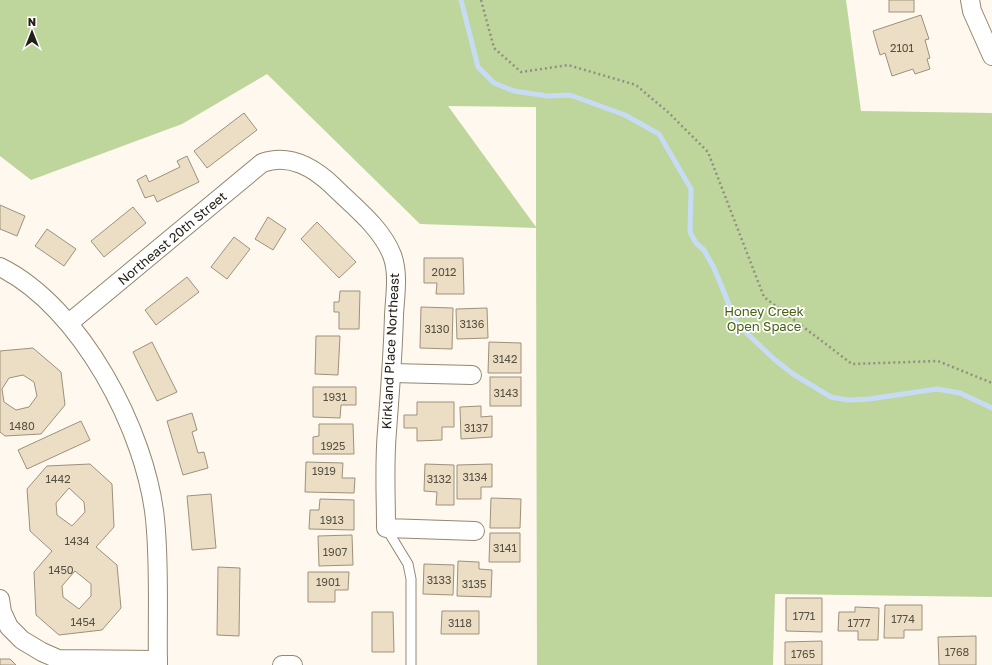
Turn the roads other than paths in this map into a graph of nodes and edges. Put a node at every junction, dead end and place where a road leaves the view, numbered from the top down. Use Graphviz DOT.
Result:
graph roads {
  1 [pos="970,0"];
  2 [pos="992,56"];
  3 [pos="279,159"];
  4 [pos="0,267"];
  5 [pos="69,323"];
  6 [pos="392,373"];
  7 [pos="472,375"];
  8 [pos="386,528"];
  9 [pos="475,532"];
  10 [pos="0,599"];
  11 [pos="115,663"];
  12 [pos="158,663"];
  13 [pos="411,665"];
  1 -- 2 [label="street"];
  3 -- 5 [label="street, Northeast 20th Street"];
  3 -- 6 [label="street, Kirkland Place Northeast"];
  4 -- 5 [label="street"];
  5 -- 12 [label="street"];
  6 -- 7 [label="street"];
  6 -- 8 [label="street, Kirkland Place Northeast"];
  8 -- 9 [label="street"];
  8 -- 13 [label="lane"];
  10 -- 11 [label="street"];
  11 -- 12 [label="street"];
}
